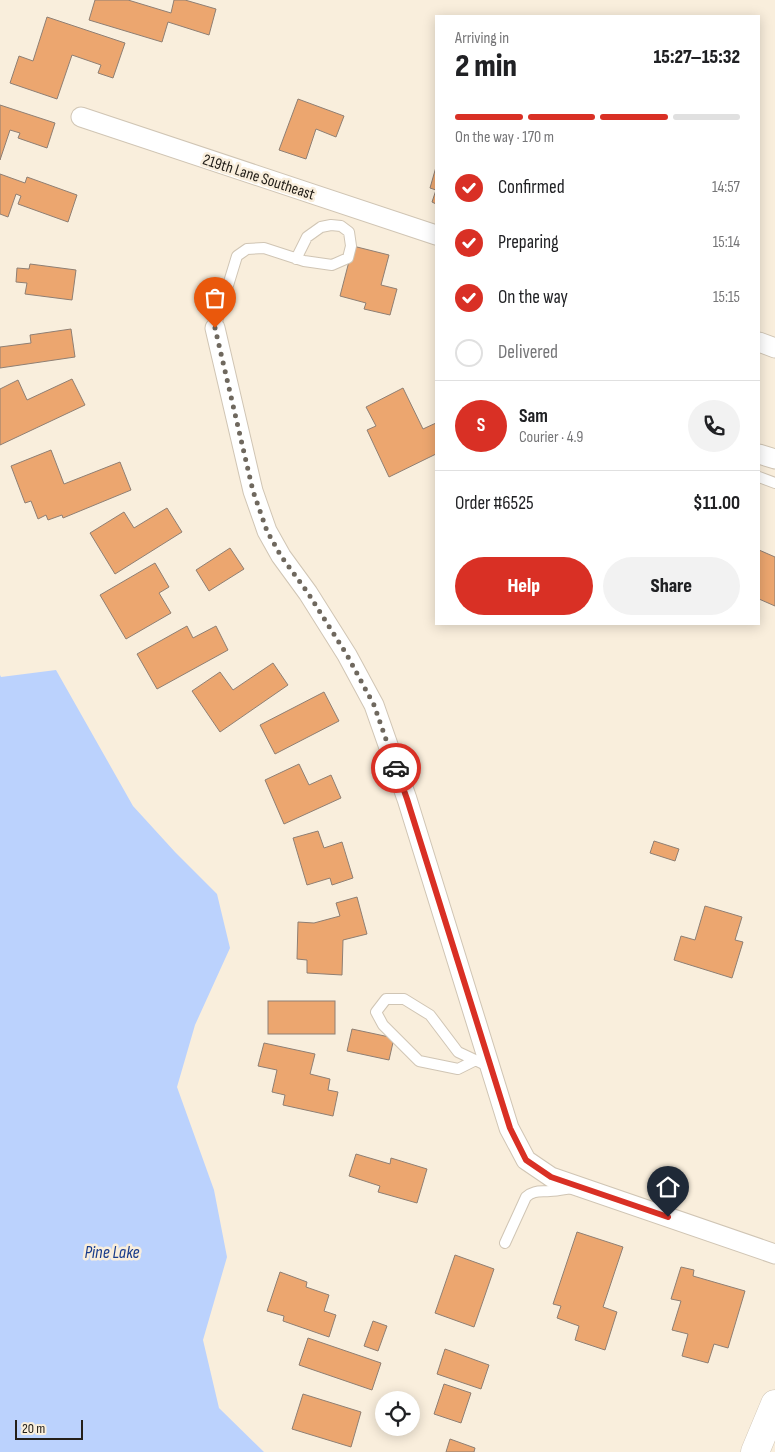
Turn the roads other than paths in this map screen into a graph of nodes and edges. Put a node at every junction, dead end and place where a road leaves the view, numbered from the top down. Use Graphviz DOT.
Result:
graph roads {
  1 [pos="81,117"];
  2 [pos="435,235"];
  3 [pos="296,259"];
  4 [pos="215,328"];
  5 [pos="760,342"];
  6 [pos="775,348"];
  7 [pos="760,454"];
  8 [pos="775,459"];
  9 [pos="760,477"];
  10 [pos="775,483"];
  11 [pos="483,1064"];
  12 [pos="578,1187"];
  13 [pos="505,1242"];
  14 [pos="775,1254"];
  15 [pos="775,1404"];
  16 [pos="755,1452"];
  1 -- 2 [label="street, 219th Lane Southeast"];
  3 -- 3 [label="lane"];
  3 -- 4 [label="lane"];
  4 -- 11 [label="street"];
  5 -- 6 [label="street"];
  7 -- 8 [label="street"];
  9 -- 10 [label="lane"];
  11 -- 11 [label="lane"];
  11 -- 12 [label="street"];
  12 -- 13 [label="lane"];
  12 -- 14 [label="street"];
  15 -- 16 [label="street"];
}
